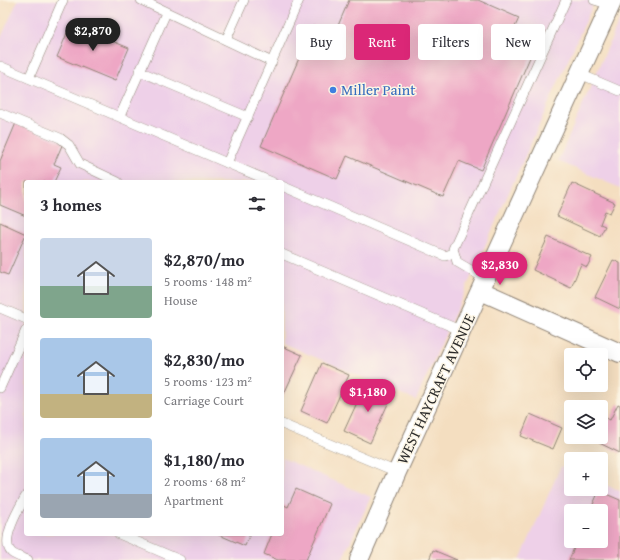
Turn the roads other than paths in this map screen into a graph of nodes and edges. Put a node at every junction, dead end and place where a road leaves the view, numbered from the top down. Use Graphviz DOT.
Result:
graph roads {
  1 [pos="63,0"];
  2 [pos="141,0"];
  3 [pos="244,0"];
  4 [pos="299,0"];
  5 [pos="566,0"];
  6 [pos="594,0"];
  7 [pos="612,3"];
  8 [pos="166,13"];
  9 [pos="226,40"];
  10 [pos="272,62"];
  11 [pos="0,66"];
  12 [pos="139,71"];
  13 [pos="580,74"];
  14 [pos="29,78"];
  15 [pos="620,91"];
  16 [pos="0,113"];
  17 [pos="120,116"];
  18 [pos="248,117"];
  19 [pos="227,163"];
  20 [pos="114,180"];
  21 [pos="267,180"];
  22 [pos="284,187"];
  23 [pos="454,253"];
  24 [pos="284,255"];
  25 [pos="484,285"];
  26 [pos="0,308"];
  27 [pos="24,318"];
  28 [pos="462,331"];
  29 [pos="24,334"];
  30 [pos="620,353"];
  31 [pos="0,388"];
  32 [pos="284,425"];
  33 [pos="397,472"];
  34 [pos="24,500"];
  35 [pos="123,536"];
  36 [pos="175,559"];
  37 [pos="28,560"];
  38 [pos="359,560"];
  1 -- 14 [label="lane"];
  2 -- 8 [label="lane"];
  3 -- 9 [label="lane"];
  4 -- 10 [label="lane"];
  5 -- 23 [label="lane"];
  6 -- 7 [label="lane"];
  7 -- 13 [label="street, WEST HAYCRAFT AVENUE"];
  8 -- 9 [label="lane"];
  8 -- 12 [label="lane"];
  9 -- 10 [label="lane"];
  10 -- 18 [label="lane"];
  11 -- 14 [label="lane"];
  12 -- 17 [label="lane"];
  12 -- 18 [label="lane"];
  13 -- 15 [label="lane"];
  13 -- 25 [label="street, WEST HAYCRAFT AVENUE"];
  14 -- 17 [label="lane"];
  16 -- 20 [label="lane"];
  17 -- 19 [label="lane"];
  18 -- 19 [label="lane"];
  19 -- 21 [label="lane"];
  22 -- 23 [label="lane"];
  23 -- 25 [label="lane"];
  24 -- 28 [label="lane"];
  25 -- 28 [label="street, WEST HAYCRAFT AVENUE"];
  25 -- 30 [label="street"];
  26 -- 27 [label="lane"];
  28 -- 33 [label="street, WEST HAYCRAFT AVENUE"];
  29 -- 31 [label="lane"];
  32 -- 33 [label="lane"];
  33 -- 38 [label="street, WEST HAYCRAFT AVENUE"];
  34 -- 37 [label="lane"];
  35 -- 36 [label="lane"];
}
